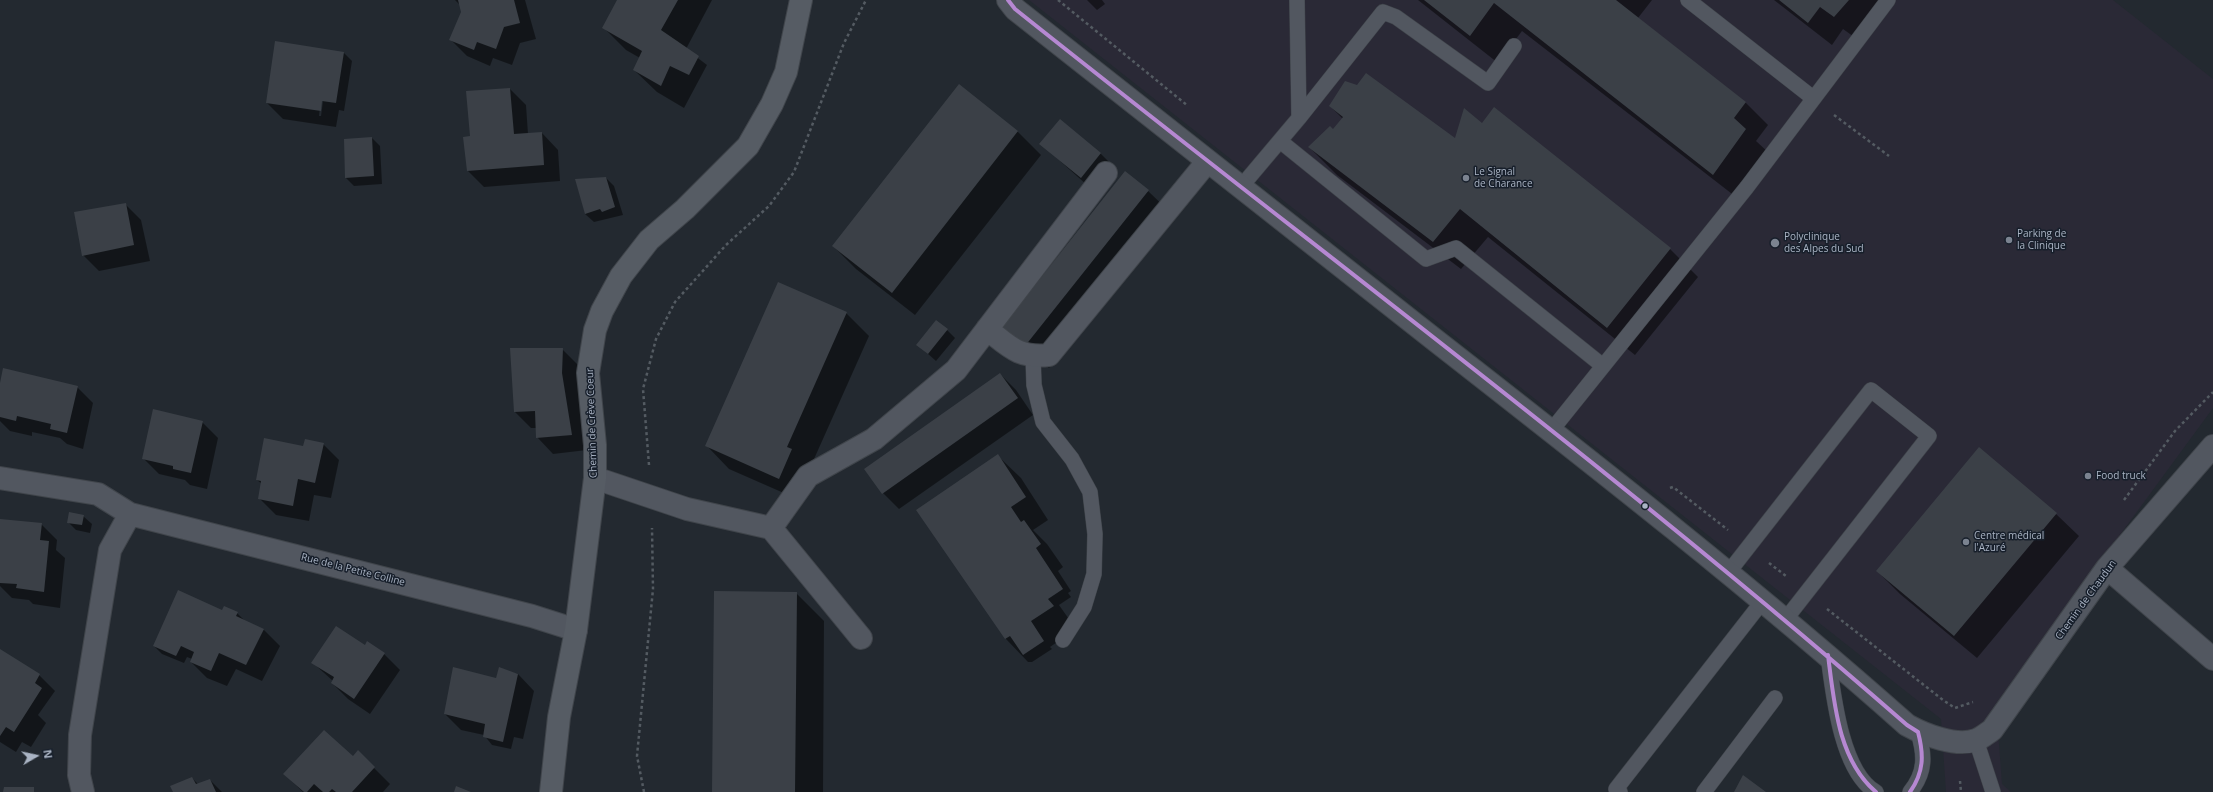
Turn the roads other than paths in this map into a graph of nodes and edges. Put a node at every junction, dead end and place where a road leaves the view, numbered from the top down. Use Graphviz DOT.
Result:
graph roads {
  1 [pos="801,0"];
  2 [pos="1008,0"];
  3 [pos="1297,0"];
  4 [pos="1688,0"];
  5 [pos="1888,0"];
  6 [pos="1514,46"];
  7 [pos="1813,98"];
  8 [pos="1299,118"];
  9 [pos="1280,141"];
  10 [pos="1207,162"];
  11 [pos="1106,173"];
  12 [pos="1240,188"];
  13 [pos="987,329"];
  14 [pos="1033,356"];
  15 [pos="1603,366"];
  16 [pos="1551,431"];
  17 [pos="2213,446"];
  18 [pos="0,478"];
  19 [pos="595,478"];
  20 [pos="130,514"];
  21 [pos="771,528"];
  22 [pos="2107,568"];
  23 [pos="1728,573"];
  24 [pos="1762,602"];
  25 [pos="1785,620"];
  26 [pos="576,630"];
  27 [pos="861,638"];
  28 [pos="1063,640"];
  29 [pos="1828,655"];
  30 [pos="2213,659"];
  31 [pos="1775,698"];
  32 [pos="1918,732"];
  33 [pos="1966,741"];
  34 [pos="83,792"];
  35 [pos="551,792"];
  36 [pos="1620,792"];
  37 [pos="1704,792"];
  38 [pos="1876,792"];
  39 [pos="1910,792"];
  40 [pos="1993,792"];
  1 -- 19 [label="street, Chemin de Crève Coeur"];
  2 -- 10 [label="street"];
  3 -- 8 [label="lane"];
  4 -- 7 [label="lane"];
  5 -- 7 [label="lane"];
  6 -- 8 [label="lane"];
  7 -- 15 [label="lane"];
  8 -- 9 [label="lane"];
  9 -- 12 [label="lane"];
  9 -- 15 [label="lane"];
  10 -- 12 [label="street"];
  10 -- 14 [label="street"];
  11 -- 13 [label="street"];
  12 -- 16 [label="street"];
  13 -- 14 [label="street"];
  13 -- 21 [label="street"];
  14 -- 28 [label="lane"];
  15 -- 16 [label="lane"];
  16 -- 23 [label="street"];
  17 -- 22 [label="street, Chemin de Chaudun"];
  18 -- 20 [label="street, Rue de la Petite Colline"];
  19 -- 21 [label="street"];
  19 -- 26 [label="street, Chemin de Crève Coeur"];
  20 -- 26 [label="street, Rue de la Petite Colline"];
  20 -- 34 [label="street"];
  21 -- 27 [label="street"];
  22 -- 30 [label="street"];
  22 -- 33 [label="street, Chemin de Chaudun"];
  23 -- 24 [label="street"];
  23 -- 25 [label="lane"];
  24 -- 25 [label="street"];
  24 -- 36 [label="lane"];
  25 -- 29 [label="street"];
  26 -- 35 [label="street, Chemin de Crève Coeur"];
  29 -- 32 [label="street"];
  29 -- 38 [label="lane"];
  31 -- 37 [label="lane"];
  32 -- 33 [label="street"];
  32 -- 39 [label="lane"];
  33 -- 40 [label="lane"];
}
